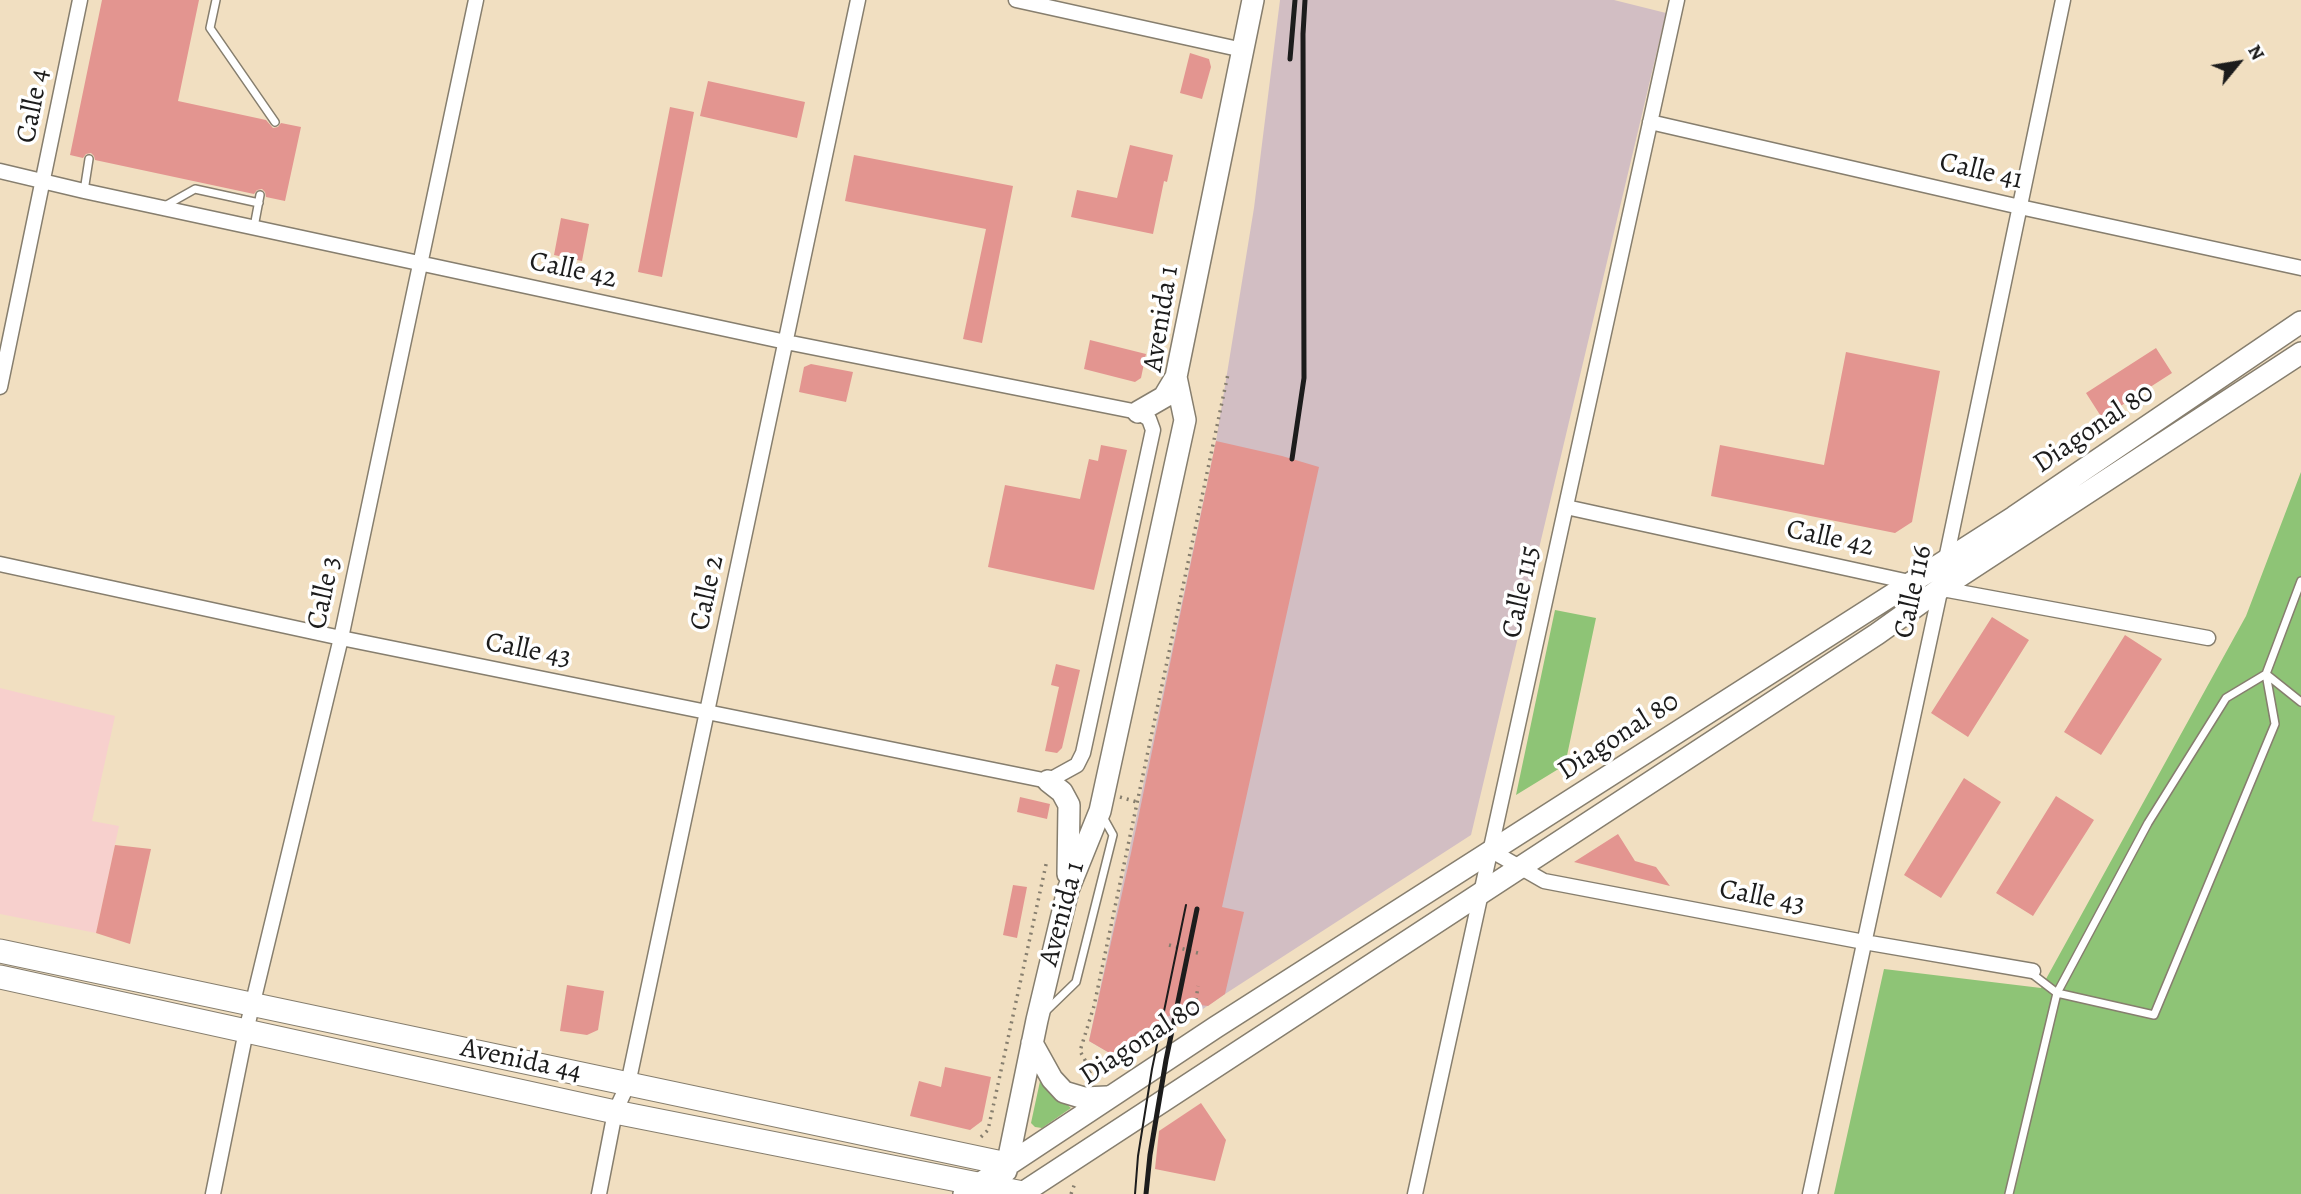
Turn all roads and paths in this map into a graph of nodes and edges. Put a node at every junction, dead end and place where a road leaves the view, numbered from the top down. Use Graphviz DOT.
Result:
graph roads {
  1 [pos="80,0"];
  2 [pos="216,0"];
  3 [pos="476,0"];
  4 [pos="858,0"];
  5 [pos="1016,0"];
  6 [pos="1253,0"];
  7 [pos="1677,0"];
  8 [pos="2063,0"];
  9 [pos="1243,50"];
  10 [pos="275,122"];
  11 [pos="1650,122"];
  12 [pos="89,159"];
  13 [pos="0,170"];
  14 [pos="44,180"];
  15 [pos="84,191"];
  16 [pos="2020,206"];
  17 [pos="162,208"];
  18 [pos="254,227"];
  19 [pos="420,263"];
  20 [pos="2301,268"];
  21 [pos="2301,322"];
  22 [pos="786,342"];
  23 [pos="2301,353"];
  24 [pos="1227,374"];
  25 [pos="1176,377"];
  26 [pos="0,387"];
  27 [pos="1138,412"];
  28 [pos="1566,507"];
  29 [pos="1946,560"];
  30 [pos="0,564"];
  31 [pos="2301,581"];
  32 [pos="1911,583"];
  33 [pos="1940,589"];
  34 [pos="341,638"];
  35 [pos="2208,638"];
  36 [pos="2266,674"];
  37 [pos="2301,702"];
  38 [pos="708,712"];
  39 [pos="1048,781"];
  40 [pos="1100,811"];
  41 [pos="1050,848"];
  42 [pos="1490,850"];
  43 [pos="1519,868"];
  44 [pos="1068,890"];
  45 [pos="1481,892"];
  46 [pos="1864,942"];
  47 [pos="1169,946"];
  48 [pos="0,951"];
  49 [pos="1198,953"];
  50 [pos="2030,971"];
  51 [pos="0,978"];
  52 [pos="1198,986"];
  53 [pos="2057,993"];
  54 [pos="253,1004"];
  55 [pos="1195,1007"];
  56 [pos="1037,1020"];
  57 [pos="246,1031"];
  58 [pos="1032,1043"];
  59 [pos="628,1084"];
  60 [pos="1064,1092"];
  61 [pos="1109,1096"];
  62 [pos="615,1112"];
  63 [pos="962,1156"];
  64 [pos="1076,1158"];
  65 [pos="1007,1164"];
  66 [pos="970,1189"];
  67 [pos="1017,1193"];
  68 [pos="213,1194"];
  69 [pos="599,1194"];
  70 [pos="1072,1194"];
  71 [pos="1415,1194"];
  72 [pos="1810,1194"];
  73 [pos="2009,1194"];
  1 -- 14 [label="street, Calle 4"];
  2 -- 10 [label="lane"];
  3 -- 19 [label="street, Calle 3"];
  4 -- 22 [label="street, Calle 2"];
  5 -- 9 [label="street"];
  6 -- 9 [label="main road, Avenida 1"];
  7 -- 11 [label="street, Calle 115"];
  8 -- 16 [label="street, Calle 116"];
  9 -- 25 [label="main road, Avenida 1"];
  11 -- 16 [label="street, Calle 41"];
  11 -- 28 [label="street, Calle 115"];
  12 -- 15 [label="lane"];
  13 -- 14 [label="street, Calle 42"];
  14 -- 15 [label="street, Calle 42"];
  14 -- 26 [label="street, Calle 4"];
  15 -- 17 [label="street, Calle 42"];
  16 -- 20 [label="street, Calle 41"];
  16 -- 29 [label="street, Calle 116"];
  17 -- 18 [label="street, Calle 42"];
  17 -- 18 [label="lane"];
  18 -- 19 [label="street, Calle 42"];
  19 -- 22 [label="street, Calle 42"];
  19 -- 34 [label="street, Calle 3"];
  21 -- 29 [label="main road, Diagonal 80"];
  22 -- 27 [label="street, Calle 42"];
  22 -- 38 [label="street, Calle 2"];
  23 -- 33 [label="main road, Diagonal 80"];
  24 -- 60 [label="path"];
  25 -- 27 [label="main road"];
  25 -- 40 [label="main road, Avenida 1"];
  27 -- 39 [label="street"];
  28 -- 32 [label="street, Calle 42"];
  28 -- 42 [label="street, Calle 115"];
  29 -- 32 [label="main road, Diagonal 80"];
  29 -- 33 [label="street, Calle 116"];
  30 -- 34 [label="street, Calle 43"];
  31 -- 36 [label="lane"];
  32 -- 33 [label="street, Calle 42"];
  32 -- 42 [label="main road, Diagonal 80"];
  33 -- 35 [label="street, Calle 42"];
  33 -- 43 [label="main road, Diagonal 80"];
  33 -- 46 [label="street, Calle 116"];
  34 -- 38 [label="street, Calle 43"];
  34 -- 54 [label="street, Calle 3"];
  36 -- 37 [label="lane"];
  36 -- 53 [label="lane"];
  36 -- 53 [label="lane"];
  38 -- 39 [label="street, Calle 43"];
  38 -- 59 [label="street, Calle 2"];
  39 -- 44 [label="main road"];
  40 -- 44 [label="main road, Avenida 1"];
  40 -- 56 [label="lane, Avenida 1"];
  41 -- 63 [label="path"];
  42 -- 43 [label="street, Calle 43"];
  42 -- 45 [label="street, Calle 115"];
  42 -- 61 [label="main road, Diagonal 80"];
  43 -- 45 [label="main road, Diagonal 80"];
  43 -- 46 [label="street, Calle 43"];
  44 -- 56 [label="main road, Avenida 1"];
  45 -- 64 [label="main road, Diagonal 80"];
  45 -- 71 [label="street, Calle 115"];
  46 -- 50 [label="street, Calle 43"];
  46 -- 72 [label="street, Calle 116"];
  47 -- 49 [label="path"];
  48 -- 54 [label="main road, Avenida 44"];
  50 -- 53 [label="lane"];
  51 -- 57 [label="main road, Avenida 44"];
  52 -- 55 [label="path"];
  53 -- 73 [label="lane"];
  54 -- 57 [label="street, Calle 3"];
  54 -- 59 [label="main road, Avenida 44"];
  56 -- 58 [label="main road, Avenida 1"];
  57 -- 62 [label="main road, Avenida 44"];
  57 -- 68 [label="street, Calle 3"];
  58 -- 60 [label="main road"];
  58 -- 65 [label="main road, Avenida 1"];
  59 -- 62 [label="street, Calle 2"];
  59 -- 63 [label="main road, Avenida 44"];
  60 -- 61 [label="main road"];
  61 -- 65 [label="main road, Diagonal 80"];
  62 -- 66 [label="main road, Avenida 44"];
  62 -- 69 [label="street, Calle 2"];
  63 -- 65 [label="main road, Avenida 44"];
  64 -- 67 [label="main road, Diagonal 80"];
  64 -- 70 [label="path"];
  65 -- 66 [label="main road, Diagonal 80"];
  65 -- 67 [label="main road, Avenida 1"];
  66 -- 67 [label="main road, Avenida 44"];
}
